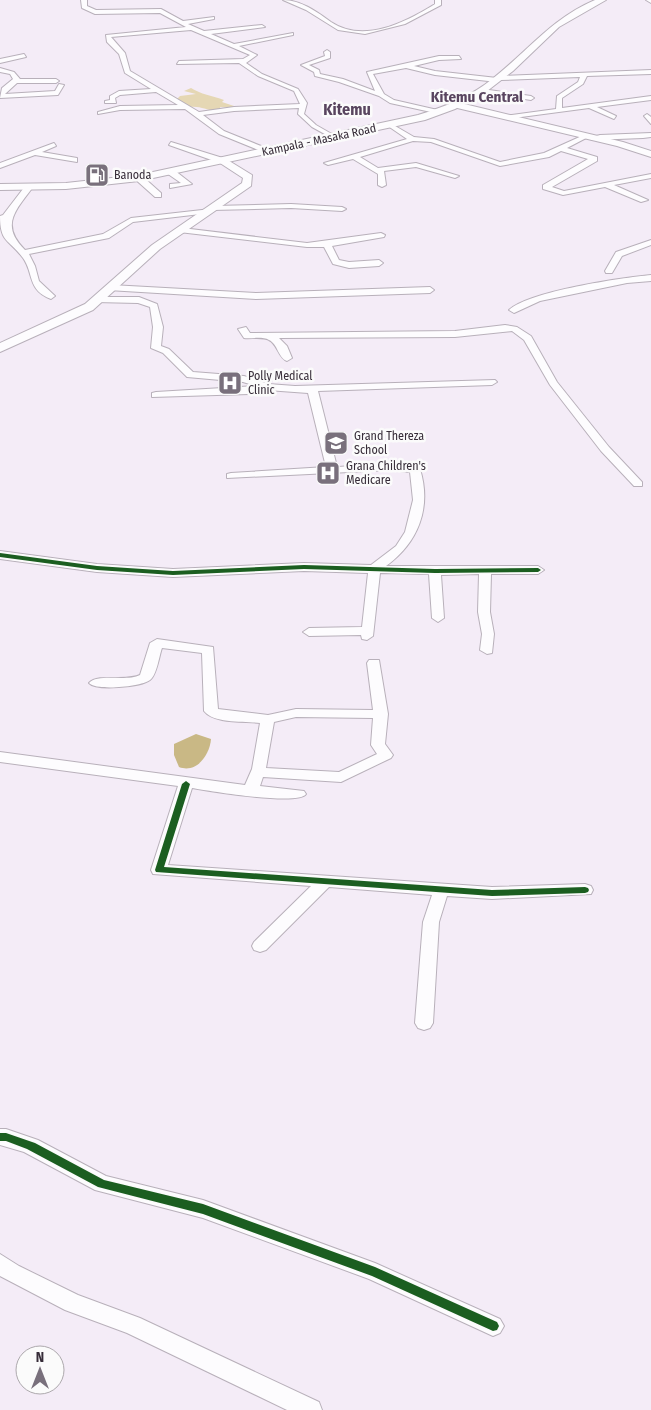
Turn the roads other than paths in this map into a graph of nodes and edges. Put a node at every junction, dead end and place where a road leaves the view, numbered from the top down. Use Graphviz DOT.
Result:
graph roads {
  1 [pos="84,0"];
  2 [pos="286,0"];
  3 [pos="438,0"];
  4 [pos="602,0"];
  5 [pos="212,18"];
  6 [pos="182,23"];
  7 [pos="262,27"];
  8 [pos="192,28"];
  9 [pos="203,33"];
  10 [pos="291,34"];
  11 [pos="232,46"];
  12 [pos="328,52"];
  13 [pos="24,56"];
  14 [pos="458,58"];
  15 [pos="0,61"];
  16 [pos="242,61"];
  17 [pos="387,62"];
  18 [pos="179,63"];
  19 [pos="403,65"];
  20 [pos="0,70"];
  21 [pos="651,72"];
  22 [pos="620,73"];
  23 [pos="584,75"];
  24 [pos="499,79"];
  25 [pos="18,81"];
  26 [pos="628,82"];
  27 [pos="157,90"];
  28 [pos="482,91"];
  29 [pos="381,95"];
  30 [pos="0,96"];
  31 [pos="403,96"];
  32 [pos="530,98"];
  33 [pos="651,98"];
  34 [pos="107,102"];
  35 [pos="410,105"];
  36 [pos="184,106"];
  37 [pos="302,106"];
  38 [pos="456,106"];
  39 [pos="591,107"];
  40 [pos="559,109"];
  41 [pos="100,112"];
  42 [pos="440,112"];
  43 [pos="198,114"];
  44 [pos="506,117"];
  45 [pos="614,117"];
  46 [pos="390,125"];
  47 [pos="651,135"];
  48 [pos="334,137"];
  49 [pos="589,137"];
  50 [pos="412,139"];
  51 [pos="171,144"];
  52 [pos="54,145"];
  53 [pos="560,148"];
  54 [pos="268,152"];
  55 [pos="35,153"];
  56 [pos="651,154"];
  57 [pos="354,157"];
  58 [pos="74,160"];
  59 [pos="223,161"];
  60 [pos="328,163"];
  61 [pos="0,166"];
  62 [pos="378,170"];
  63 [pos="171,172"];
  64 [pos="455,176"];
  65 [pos="651,176"];
  66 [pos="139,178"];
  67 [pos="382,185"];
  68 [pos="607,185"];
  69 [pos="173,186"];
  70 [pos="0,187"];
  71 [pos="29,187"];
  72 [pos="158,195"];
  73 [pos="644,200"];
  74 [pos="211,209"];
  75 [pos="342,209"];
  76 [pos="3,218"];
  77 [pos="182,230"];
  78 [pos="381,235"];
  79 [pos="651,239"];
  80 [pos="327,244"];
  81 [pos="23,253"];
  82 [pos="379,263"];
  83 [pos="609,271"];
  84 [pos="651,278"];
  85 [pos="111,288"];
  86 [pos="430,290"];
  87 [pos="51,296"];
  88 [pos="98,300"];
  89 [pos="514,310"];
  90 [pos="243,329"];
  91 [pos="270,336"];
  92 [pos="0,348"];
  93 [pos="287,358"];
  94 [pos="492,382"];
  95 [pos="267,387"];
  96 [pos="309,389"];
  97 [pos="156,395"];
  98 [pos="332,470"];
  99 [pos="231,476"];
  100 [pos="638,484"];
  101 [pos="0,555"];
  102 [pos="375,568"];
  103 [pos="485,570"];
  104 [pos="538,570"];
  105 [pos="435,571"];
  106 [pos="438,618"];
  107 [pos="309,632"];
  108 [pos="487,650"];
  109 [pos="374,663"];
  110 [pos="96,682"];
  111 [pos="381,714"];
  112 [pos="268,719"];
  113 [pos="0,757"];
  114 [pos="258,772"];
  115 [pos="186,784"];
  116 [pos="250,792"];
  117 [pos="299,794"];
  118 [pos="325,882"];
  119 [pos="441,890"];
  120 [pos="585,890"];
  121 [pos="260,946"];
  122 [pos="424,1022"];
  123 [pos="0,1137"];
  124 [pos="0,1263"];
  125 [pos="493,1326"];
  126 [pos="311,1410"];
  1 -- 6 [label="street"];
  2 -- 3 [label="street"];
  4 -- 24 [label="main road, Kampala - Masaka Road"];
  5 -- 6 [label="street"];
  6 -- 8 [label="street"];
  7 -- 9 [label="street"];
  8 -- 9 [label="street"];
  8 -- 27 [label="street"];
  9 -- 11 [label="street"];
  10 -- 11 [label="street"];
  11 -- 16 [label="street"];
  12 -- 29 [label="street"];
  13 -- 15 [label="street"];
  14 -- 19 [label="street"];
  16 -- 18 [label="street"];
  16 -- 37 [label="street"];
  17 -- 19 [label="street"];
  19 -- 24 [label="street"];
  19 -- 29 [label="street"];
  20 -- 25 [label="street"];
  21 -- 22 [label="street"];
  22 -- 23 [label="street"];
  22 -- 26 [label="street"];
  23 -- 24 [label="street"];
  23 -- 40 [label="street"];
  24 -- 28 [label="main road, Kampala - Masaka Road"];
  25 -- 30 [label="street"];
  25 -- 30 [label="street"];
  27 -- 34 [label="street"];
  27 -- 36 [label="street"];
  28 -- 32 [label="street"];
  28 -- 38 [label="main road, Kampala - Masaka Road"];
  29 -- 35 [label="street"];
  31 -- 35 [label="street"];
  33 -- 39 [label="street"];
  35 -- 42 [label="street"];
  36 -- 41 [label="street"];
  36 -- 43 [label="street"];
  37 -- 43 [label="street"];
  37 -- 48 [label="street"];
  38 -- 42 [label="main road, Kampala - Masaka Road"];
  38 -- 44 [label="street"];
  39 -- 40 [label="street"];
  39 -- 45 [label="street"];
  40 -- 44 [label="street"];
  42 -- 46 [label="main road, Kampala - Masaka Road"];
  43 -- 54 [label="street"];
  44 -- 49 [label="street"];
  46 -- 48 [label="main road, Kampala - Masaka Road"];
  46 -- 50 [label="street"];
  47 -- 49 [label="street"];
  48 -- 54 [label="main road, Kampala - Masaka Road"];
  49 -- 53 [label="street"];
  49 -- 56 [label="street"];
  50 -- 53 [label="street"];
  50 -- 57 [label="street"];
  51 -- 59 [label="street"];
  52 -- 55 [label="street"];
  53 -- 68 [label="street"];
  54 -- 59 [label="main road, Kampala - Masaka Road"];
  55 -- 58 [label="street"];
  55 -- 61 [label="street"];
  57 -- 60 [label="street"];
  57 -- 62 [label="street"];
  59 -- 63 [label="main road, Kampala - Masaka Road"];
  59 -- 74 [label="street"];
  62 -- 64 [label="street"];
  62 -- 67 [label="street"];
  63 -- 66 [label="main road, Kampala - Masaka Road"];
  63 -- 69 [label="street"];
  65 -- 68 [label="street"];
  66 -- 71 [label="main road, Kampala - Masaka Road"];
  66 -- 72 [label="street"];
  68 -- 73 [label="street"];
  70 -- 71 [label="main road, Kampala - Masaka Road"];
  71 -- 76 [label="street"];
  74 -- 75 [label="street"];
  74 -- 77 [label="street"];
  74 -- 81 [label="street"];
  76 -- 81 [label="street"];
  77 -- 80 [label="street"];
  77 -- 85 [label="street"];
  78 -- 80 [label="street"];
  79 -- 83 [label="street"];
  80 -- 82 [label="street"];
  81 -- 87 [label="street"];
  84 -- 89 [label="street"];
  85 -- 86 [label="street"];
  85 -- 88 [label="street"];
  88 -- 92 [label="street"];
  88 -- 95 [label="street"];
  90 -- 91 [label="street"];
  91 -- 93 [label="street"];
  91 -- 100 [label="street"];
  94 -- 96 [label="street"];
  95 -- 96 [label="street"];
  95 -- 97 [label="street"];
  96 -- 98 [label="street"];
  98 -- 99 [label="street"];
  98 -- 102 [label="street"];
  101 -- 102 [label="street"];
  102 -- 105 [label="street"];
  102 -- 107 [label="street"];
  103 -- 104 [label="street"];
  103 -- 105 [label="street"];
  103 -- 108 [label="street"];
  105 -- 106 [label="street"];
  109 -- 111 [label="street"];
  110 -- 112 [label="street"];
  111 -- 112 [label="street"];
  111 -- 114 [label="street"];
  112 -- 114 [label="street"];
  113 -- 115 [label="street"];
  114 -- 116 [label="street"];
  115 -- 116 [label="street"];
  115 -- 118 [label="street"];
  116 -- 117 [label="street"];
  118 -- 119 [label="street"];
  118 -- 121 [label="street"];
  119 -- 120 [label="street"];
  119 -- 122 [label="street"];
  123 -- 125 [label="street"];
  124 -- 126 [label="street"];
}
